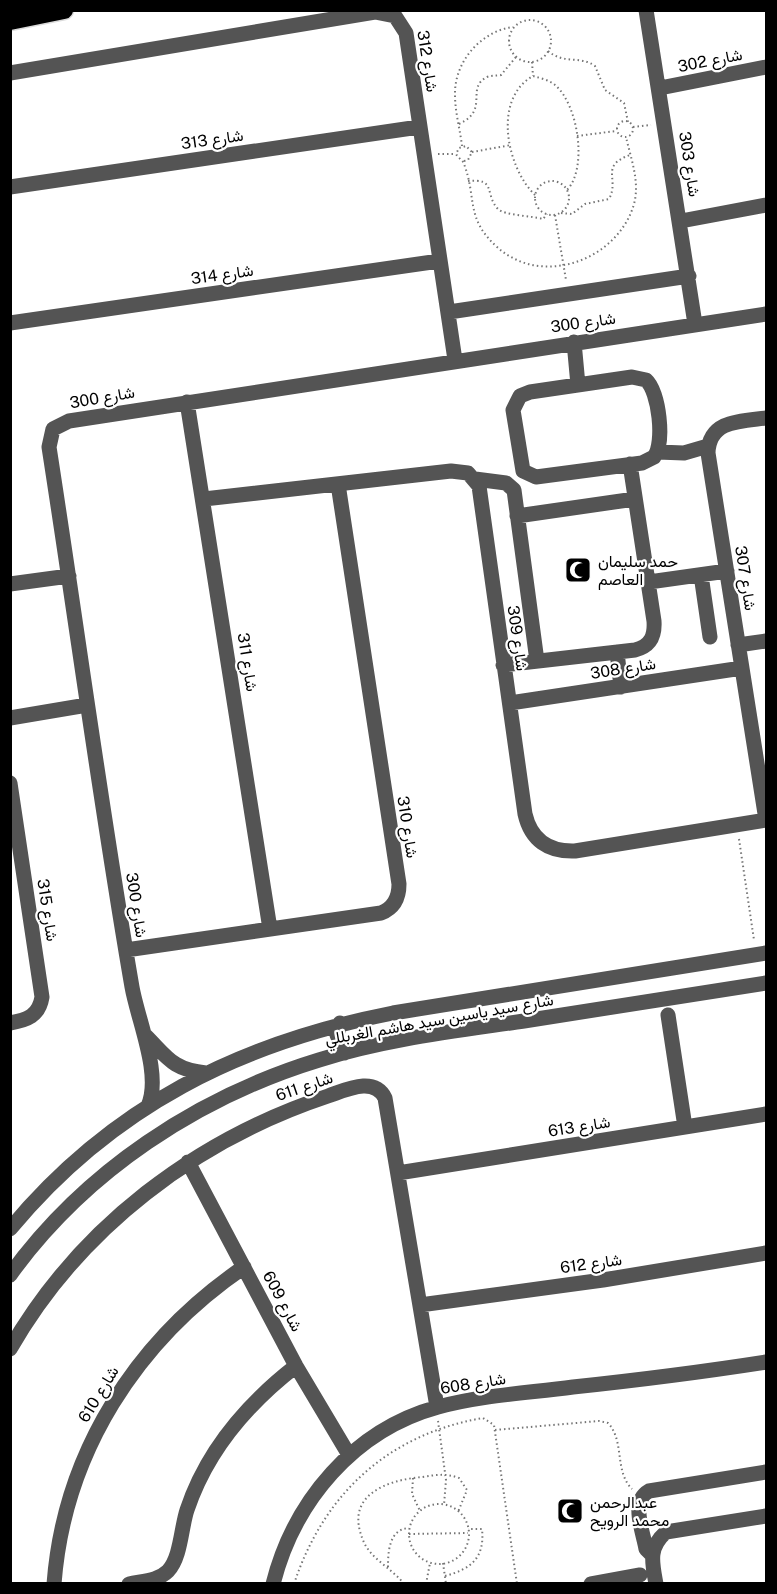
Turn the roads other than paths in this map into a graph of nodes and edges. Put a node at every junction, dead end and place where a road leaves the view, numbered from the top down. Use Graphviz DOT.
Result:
graph roads {
  1 [pos="64,10"];
  2 [pos="646,10"];
  3 [pos="10,21"];
  4 [pos="766,67"];
  5 [pos="10,73"];
  6 [pos="660,88"];
  7 [pos="419,127"];
  8 [pos="10,187"];
  9 [pos="766,205"];
  10 [pos="681,221"];
  11 [pos="439,261"];
  12 [pos="688,276"];
  13 [pos="449,312"];
  14 [pos="766,314"];
  15 [pos="10,324"];
  16 [pos="696,324"];
  17 [pos="574,342"];
  18 [pos="455,360"];
  19 [pos="578,385"];
  20 [pos="187,402"];
  21 [pos="766,418"];
  22 [pos="708,446"];
  23 [pos="658,452"];
  24 [pos="630,464"];
  25 [pos="475,479"];
  26 [pos="338,484"];
  27 [pos="635,498"];
  28 [pos="204,499"];
  29 [pos="517,516"];
  30 [pos="727,571"];
  31 [pos="701,575"];
  32 [pos="69,576"];
  33 [pos="649,582"];
  34 [pos="10,584"];
  35 [pos="710,638"];
  36 [pos="766,641"];
  37 [pos="738,645"];
  38 [pos="617,652"];
  39 [pos="537,661"];
  40 [pos="503,665"];
  41 [pos="742,668"];
  42 [pos="621,687"];
  43 [pos="510,703"];
  44 [pos="87,705"];
  45 [pos="10,718"];
  46 [pos="10,783"];
  47 [pos="766,820"];
  48 [pos="270,928"];
  49 [pos="126,950"];
  50 [pos="761,954"];
  51 [pos="766,983"];
  52 [pos="668,1015"];
  53 [pos="10,1023"];
  54 [pos="340,1023"];
  55 [pos="143,1034"];
  56 [pos="345,1053"];
  57 [pos="206,1073"];
  58 [pos="148,1106"];
  59 [pos="766,1114"];
  60 [pos="685,1127"];
  61 [pos="188,1162"];
  62 [pos="398,1173"];
  63 [pos="10,1229"];
  64 [pos="766,1253"];
  65 [pos="244,1267"];
  66 [pos="10,1275"];
  67 [pos="420,1305"];
  68 [pos="10,1349"];
  69 [pos="766,1362"];
  70 [pos="296,1366"];
  71 [pos="437,1407"];
  72 [pos="349,1455"];
  73 [pos="766,1472"];
  74 [pos="766,1516"];
  75 [pos="642,1524"];
  76 [pos="669,1532"];
  77 [pos="651,1554"];
  78 [pos="640,1575"];
  79 [pos="595,1583"];
  80 [pos="54,1584"];
  81 [pos="129,1584"];
  82 [pos="273,1584"];
  83 [pos="656,1584"];
  1 -- 3 [label="highway"];
  2 -- 6 [label="street, شارع 303"];
  4 -- 6 [label="street, شارع 302"];
  5 -- 7 [label="street, شارع 312"];
  6 -- 10 [label="street, شارع 303"];
  7 -- 8 [label="street, شارع 313"];
  7 -- 11 [label="street, شارع 312"];
  9 -- 10 [label="street"];
  10 -- 12 [label="street, شارع 303"];
  11 -- 13 [label="street, شارع 312"];
  11 -- 15 [label="street, شارع 314"];
  12 -- 13 [label="street"];
  12 -- 16 [label="street, شارع 303"];
  13 -- 18 [label="street, شارع 312"];
  14 -- 16 [label="street, شارع 300"];
  16 -- 17 [label="street, شارع 300"];
  17 -- 18 [label="street, شارع 300"];
  17 -- 19 [label="street"];
  18 -- 20 [label="street, شارع 300"];
  19 -- 23 [label="street"];
  19 -- 24 [label="street"];
  20 -- 28 [label="street, شارع 311"];
  20 -- 32 [label="street, شارع 300"];
  21 -- 22 [label="street"];
  22 -- 23 [label="street"];
  22 -- 30 [label="street, شارع 307"];
  23 -- 24 [label="street"];
  24 -- 27 [label="street"];
  25 -- 26 [label="street"];
  25 -- 29 [label="street"];
  25 -- 40 [label="street, شارع 309"];
  26 -- 28 [label="street"];
  26 -- 48 [label="street, شارع 310"];
  27 -- 29 [label="street"];
  27 -- 33 [label="street"];
  28 -- 48 [label="street, شارع 311"];
  29 -- 39 [label="street"];
  30 -- 31 [label="street"];
  30 -- 37 [label="street, شارع 307"];
  31 -- 33 [label="street"];
  31 -- 35 [label="street"];
  32 -- 34 [label="street"];
  32 -- 44 [label="street, شارع 300"];
  33 -- 38 [label="street"];
  36 -- 37 [label="street"];
  37 -- 41 [label="street, شارع 307"];
  38 -- 39 [label="street"];
  38 -- 42 [label="street"];
  39 -- 40 [label="street"];
  40 -- 43 [label="street, شارع 309"];
  41 -- 42 [label="street, شارع 308"];
  41 -- 47 [label="street, شارع 307"];
  42 -- 43 [label="street, شارع 308"];
  43 -- 47 [label="street, شارع 309"];
  44 -- 45 [label="street"];
  44 -- 49 [label="street, شارع 300"];
  46 -- 53 [label="street, شارع 315"];
  48 -- 49 [label="street, شارع 310"];
  49 -- 55 [label="street, شارع 300"];
  50 -- 54 [label="street, شارع سيد ياسين سيد هاشم الغربللي"];
  51 -- 56 [label="street, شارع سيد ياسين سيد هاشم الغربللي"];
  52 -- 60 [label="street"];
  54 -- 56 [label="street"];
  54 -- 57 [label="street, شارع سيد ياسين سيد هاشم الغربللي"];
  55 -- 57 [label="street"];
  55 -- 58 [label="street, شارع 300"];
  56 -- 66 [label="street, شارع سيد ياسين سيد هاشم الغربللي"];
  57 -- 58 [label="street, شارع سيد ياسين سيد هاشم الغربللي"];
  58 -- 63 [label="street, شارع سيد ياسين سيد هاشم الغربللي"];
  59 -- 60 [label="street, شارع 613"];
  60 -- 62 [label="street, شارع 613"];
  61 -- 62 [label="street, شارع 611"];
  61 -- 65 [label="street, شارع 609"];
  61 -- 68 [label="street, شارع 611"];
  62 -- 67 [label="street, شارع 611"];
  64 -- 67 [label="street, شارع 612"];
  65 -- 70 [label="street, شارع 609"];
  65 -- 80 [label="street, شارع 610"];
  67 -- 71 [label="street, شارع 611"];
  69 -- 71 [label="street, شارع 608"];
  70 -- 72 [label="street, شارع 609"];
  70 -- 81 [label="street"];
  71 -- 72 [label="street, شارع 608"];
  72 -- 82 [label="street, شارع 608"];
  73 -- 75 [label="street"];
  74 -- 76 [label="street"];
  75 -- 76 [label="street"];
  75 -- 77 [label="street"];
  76 -- 77 [label="street"];
  77 -- 83 [label="street"];
  78 -- 79 [label="street"];
}
